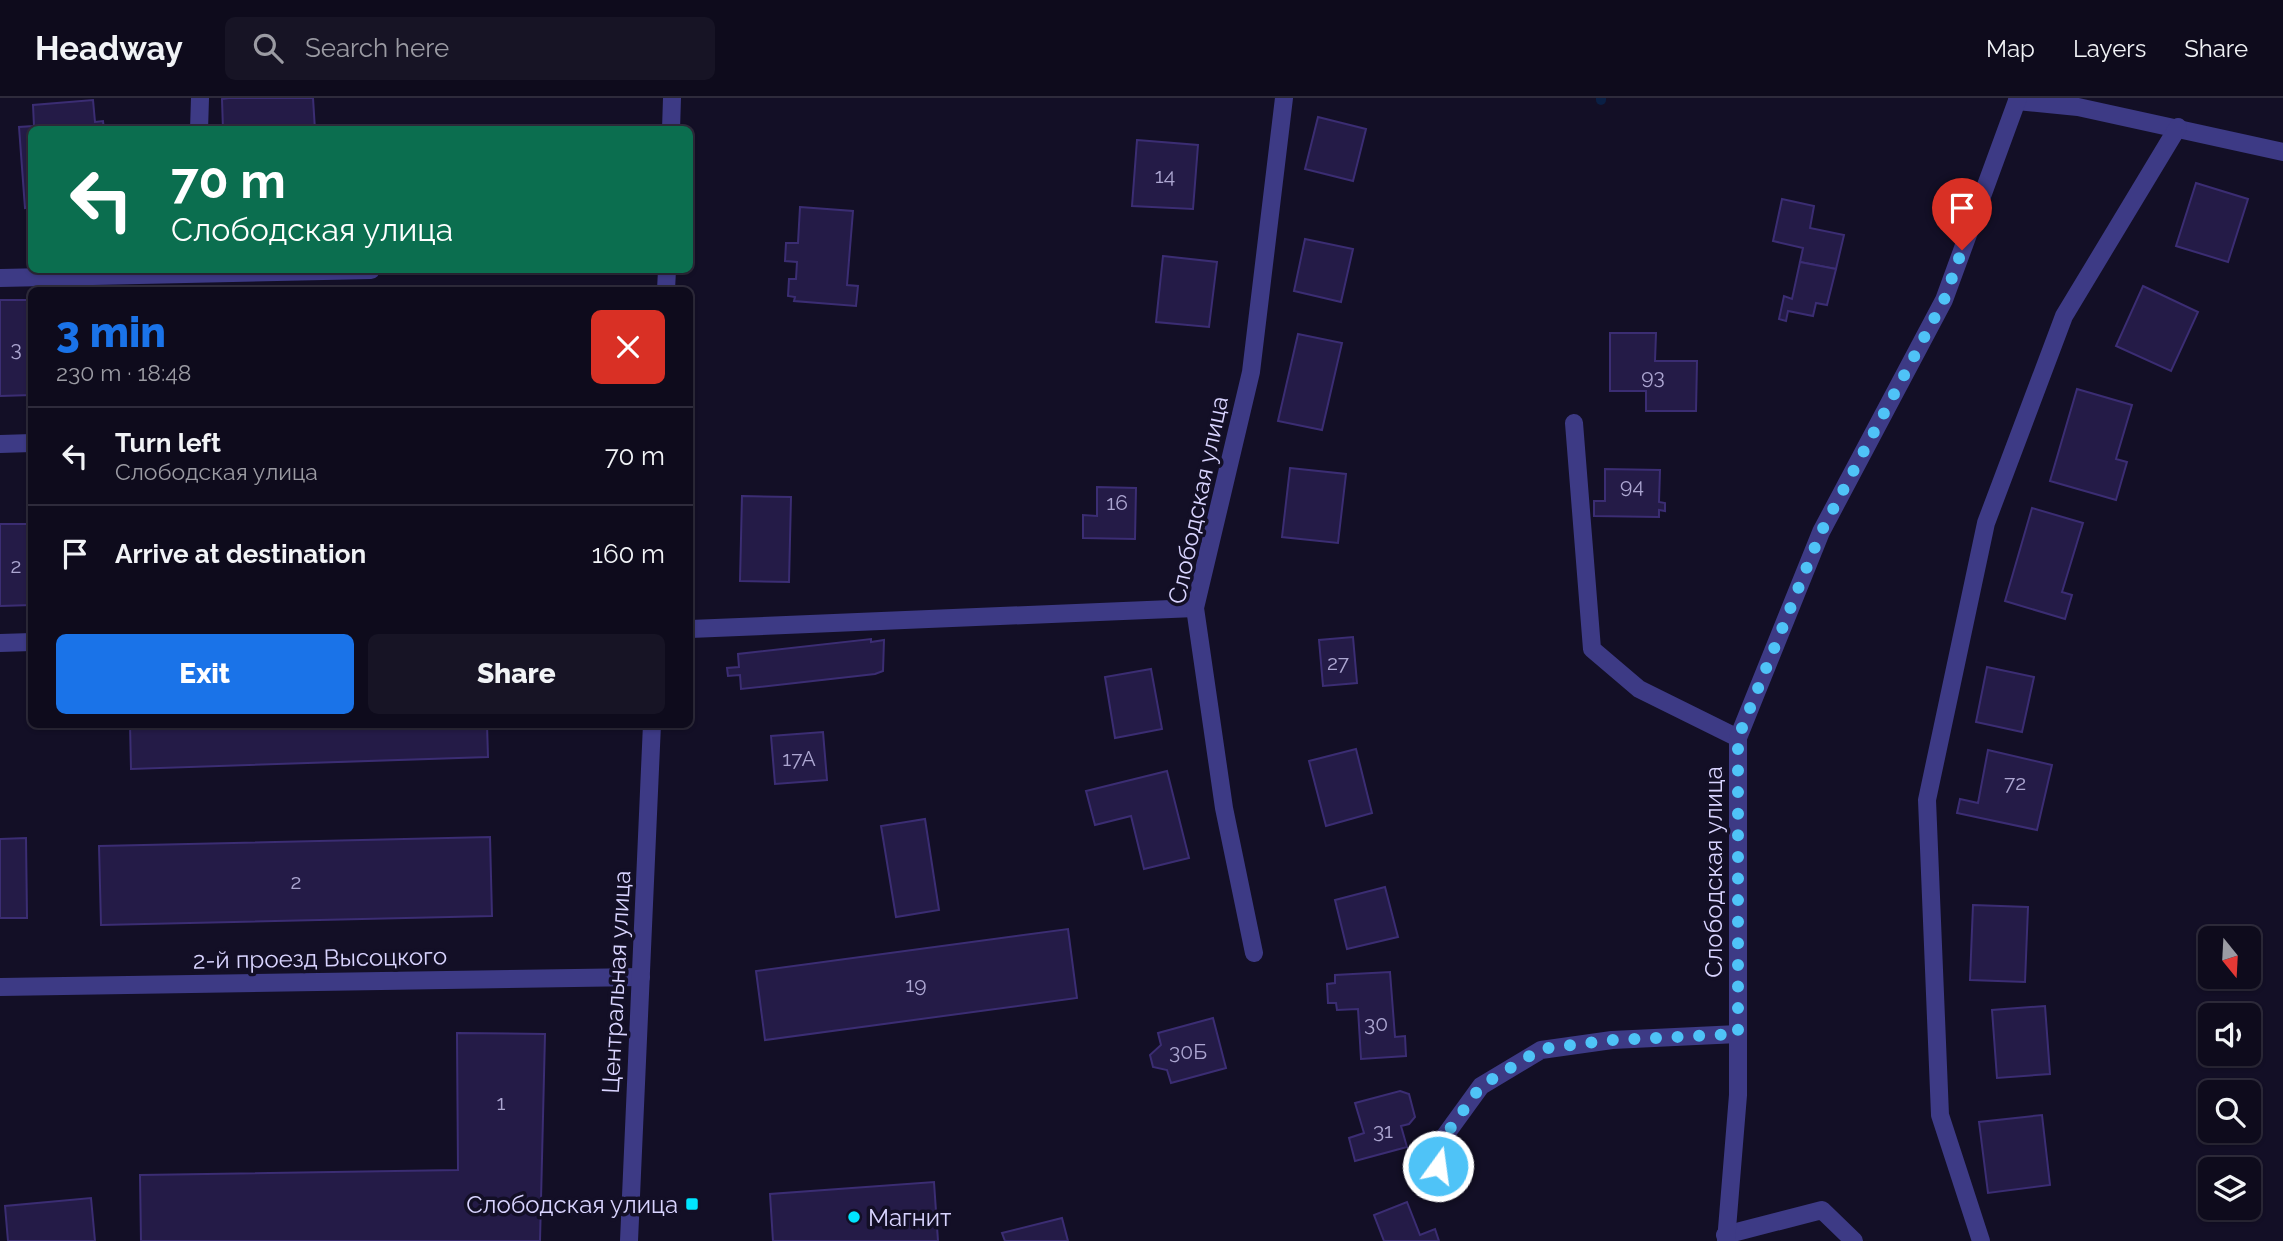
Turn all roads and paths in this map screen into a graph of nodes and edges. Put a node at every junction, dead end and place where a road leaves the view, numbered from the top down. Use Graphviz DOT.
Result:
graph roads {
  1 [pos="200,98"];
  2 [pos="672,98"];
  3 [pos="1284,98"];
  4 [pos="2018,99"];
  5 [pos="199,126"];
  6 [pos="671,126"];
  7 [pos="2178,127"];
  8 [pos="2283,152"];
  9 [pos="162,273"];
  10 [pos="0,278"];
  11 [pos="1574,424"];
  12 [pos="28,443"];
  13 [pos="0,444"];
  14 [pos="1195,608"];
  15 [pos="693,629"];
  16 [pos="28,642"];
  17 [pos="0,643"];
  18 [pos="652,728"];
  19 [pos="1738,738"];
  20 [pos="1254,953"];
  21 [pos="641,977"];
  22 [pos="0,987"];
  23 [pos="1738,1034"];
  24 [pos="1440,1184"];
  25 [pos="1725,1238"];
  26 [pos="629,1241"];
  27 [pos="1854,1241"];
  28 [pos="1981,1241"];
  1 -- 5 [label="street"];
  2 -- 6 [label="street"];
  3 -- 14 [label="street, Слободская улица"];
  4 -- 7 [label="street, Слободская улица"];
  4 -- 19 [label="street, Слободская улица"];
  7 -- 8 [label="street, Слободская улица"];
  7 -- 28 [label="street"];
  9 -- 10 [label="street"];
  11 -- 19 [label="street"];
  12 -- 13 [label="street"];
  14 -- 15 [label="street"];
  14 -- 20 [label="street, Слободская улица"];
  16 -- 17 [label="street"];
  18 -- 21 [label="street, Центральная улица"];
  19 -- 23 [label="street, Слободская улица"];
  21 -- 22 [label="street, 2-й проезд Высоцкого"];
  21 -- 26 [label="street, Центральная улица"];
  23 -- 24 [label="street"];
  23 -- 25 [label="street, Слободская улица"];
  25 -- 27 [label="street"];
}
